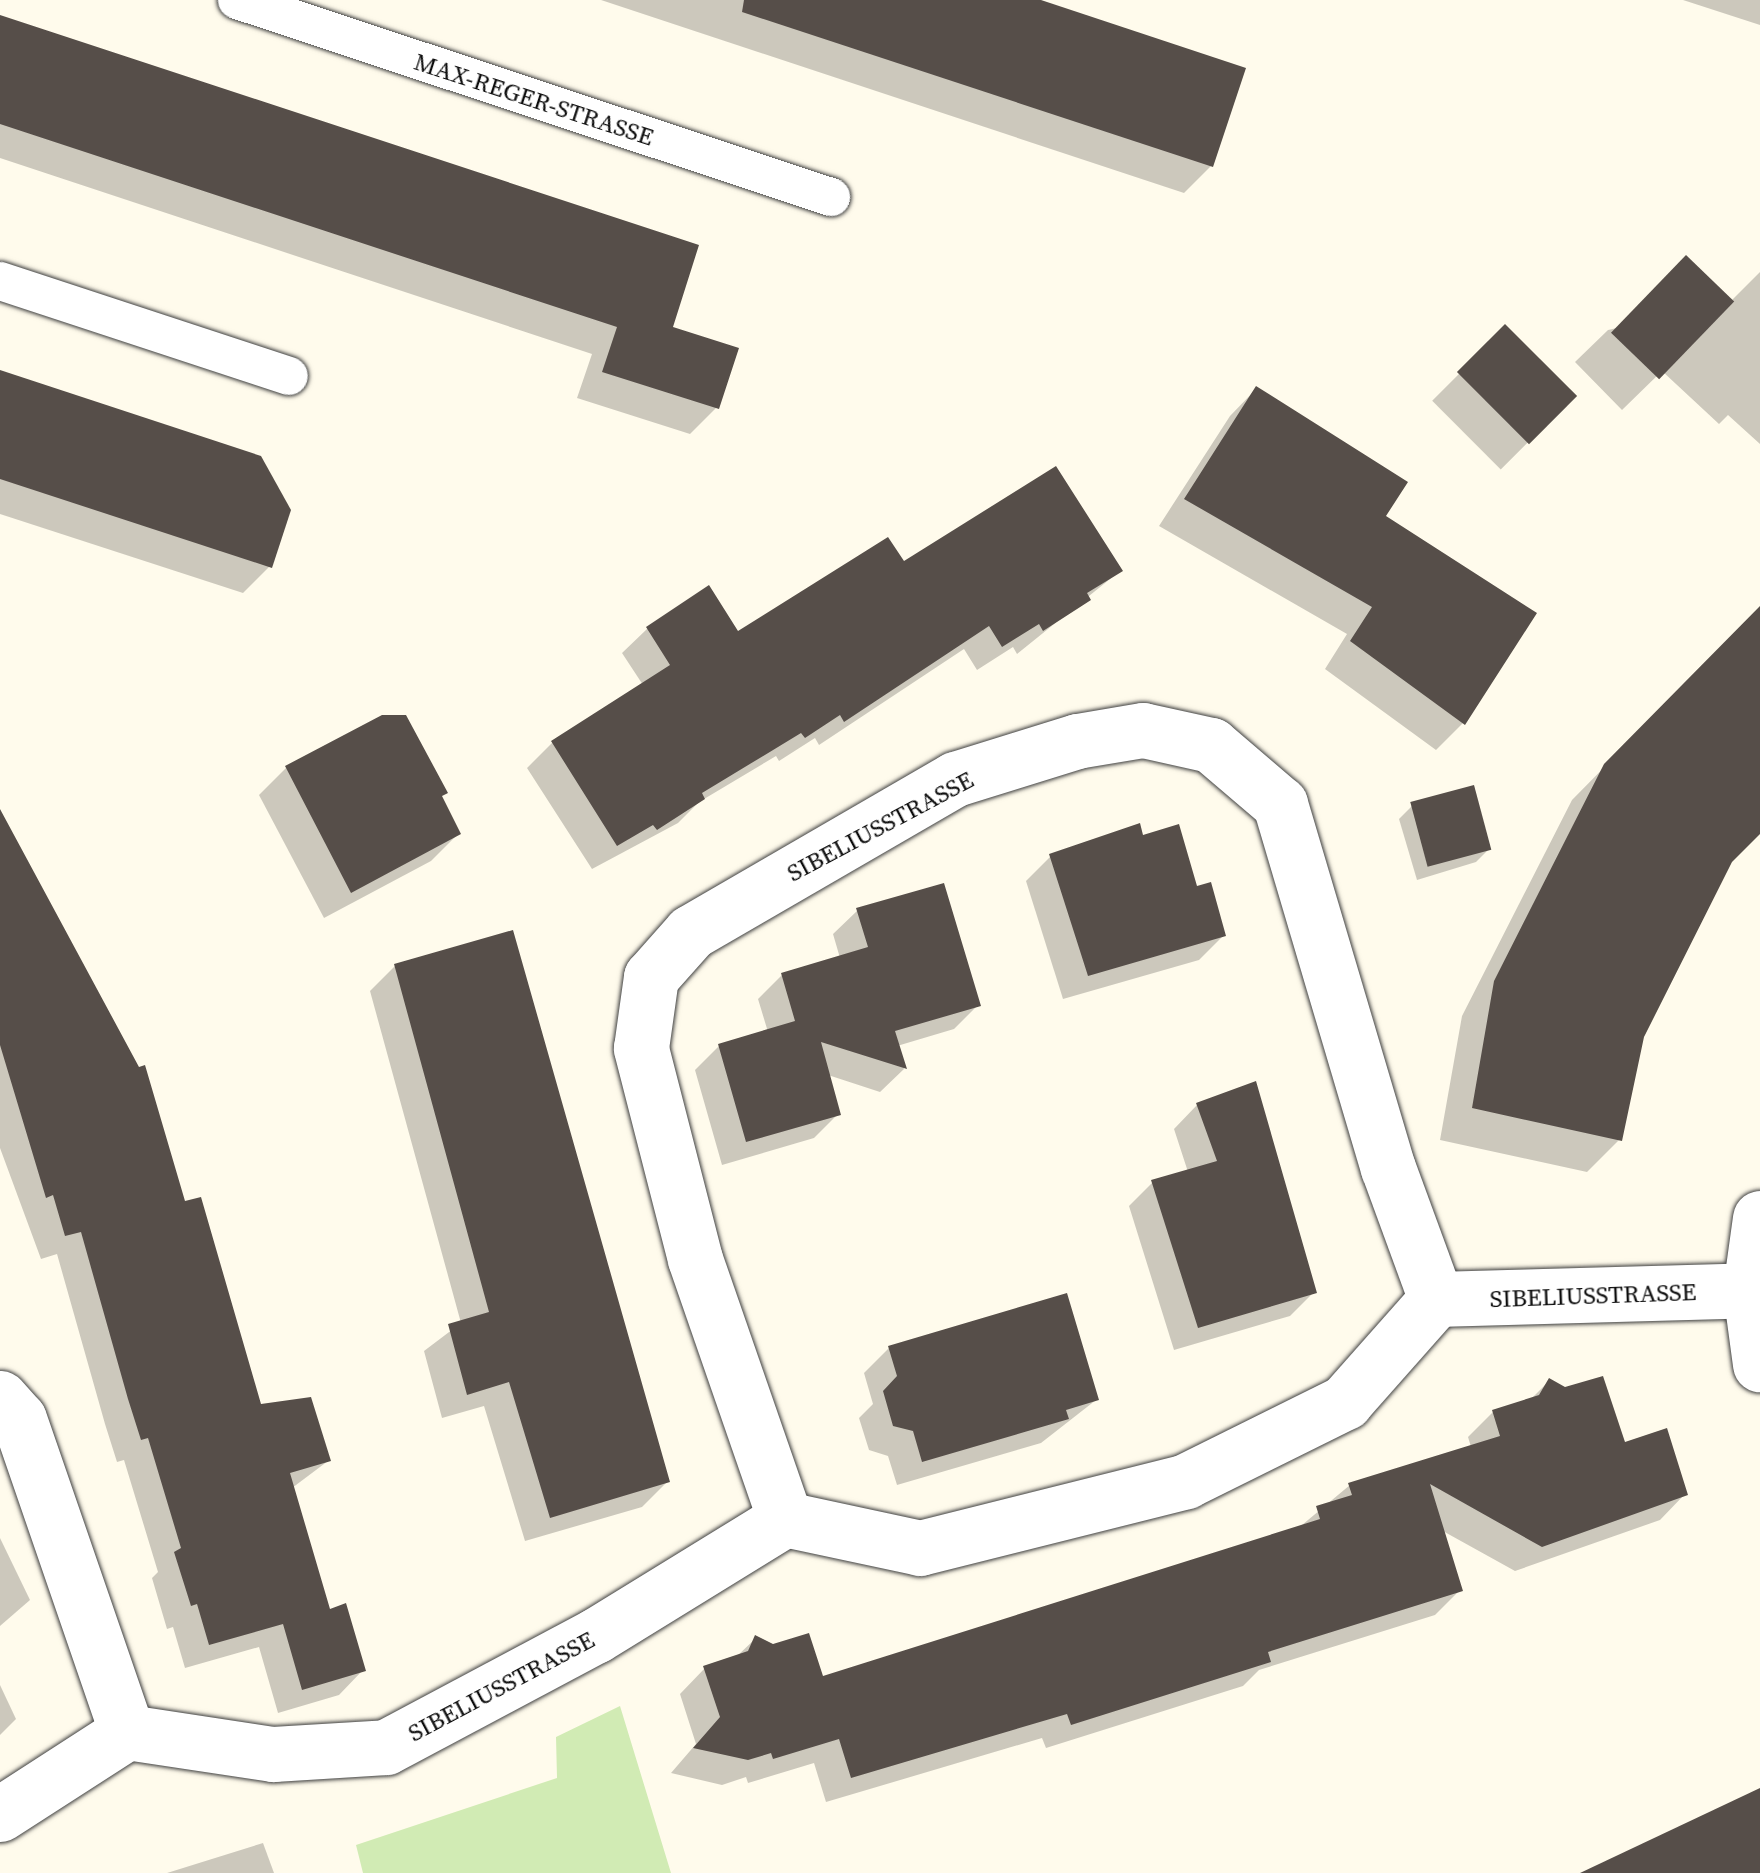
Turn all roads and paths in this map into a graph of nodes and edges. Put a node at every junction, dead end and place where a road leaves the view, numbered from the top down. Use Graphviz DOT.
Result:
graph roads {
  1 [pos="238,0"];
  2 [pos="832,197"];
  3 [pos="0,281"];
  4 [pos="289,376"];
  5 [pos="1760,1218"];
  6 [pos="1750,1290"];
  7 [pos="1436,1299"];
  8 [pos="1760,1364"];
  9 [pos="0,1398"];
  10 [pos="786,1518"];
  11 [pos="128,1732"];
  12 [pos="0,1814"];
  1 -- 2 [label="lane, MAX-REGER-STRASSE"];
  3 -- 4 [label="lane"];
  5 -- 6 [label="street"];
  6 -- 7 [label="street, SIBELIUSSTRASSE"];
  6 -- 8 [label="street"];
  7 -- 10 [label="street"];
  7 -- 10 [label="street, SIBELIUSSTRASSE"];
  9 -- 11 [label="street"];
  10 -- 11 [label="street, SIBELIUSSTRASSE"];
  11 -- 12 [label="street"];
}
